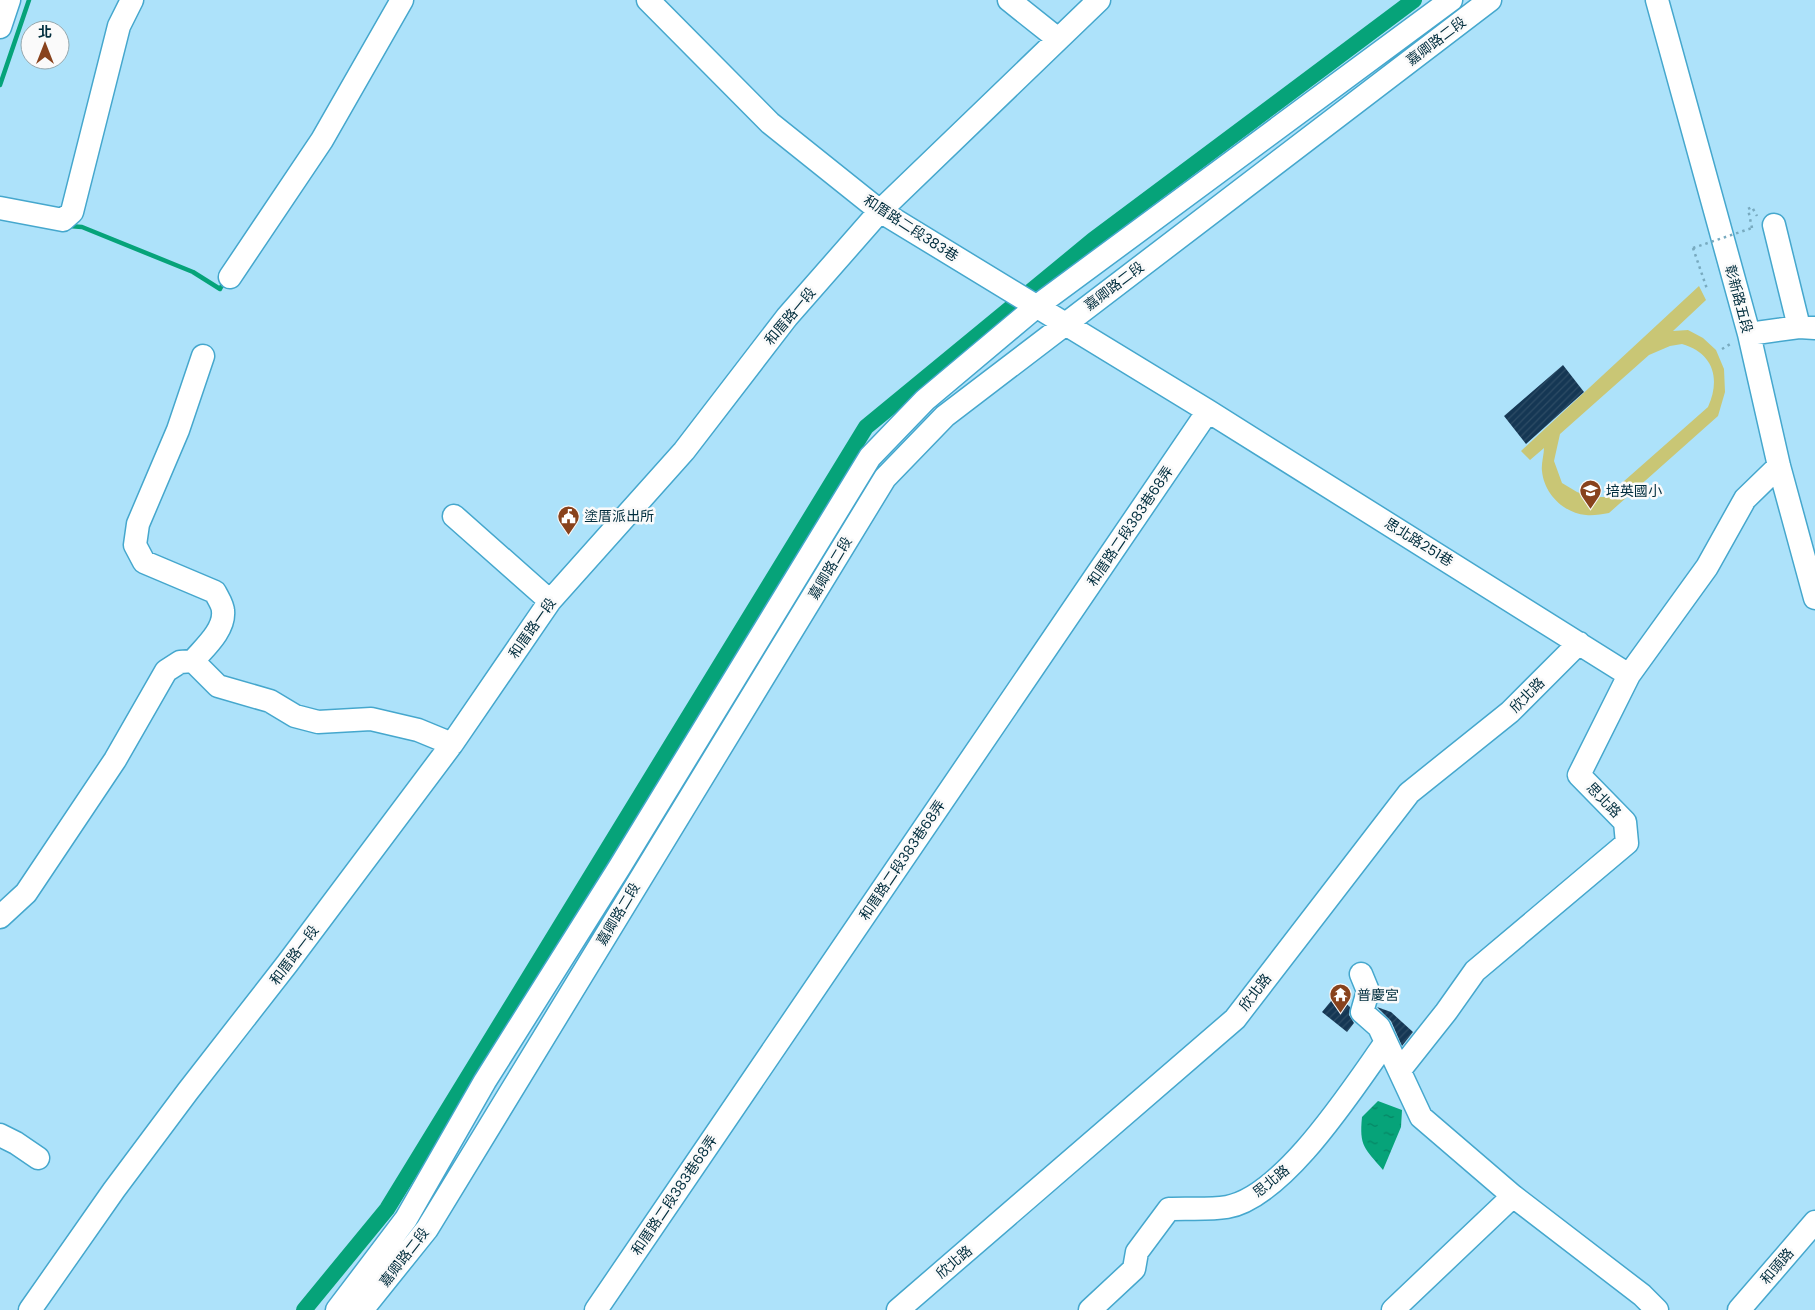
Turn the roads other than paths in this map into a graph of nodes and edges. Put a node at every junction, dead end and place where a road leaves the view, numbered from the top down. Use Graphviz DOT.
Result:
graph roads {
  1 [pos="9,0"];
  2 [pos="132,0"];
  3 [pos="402,0"];
  4 [pos="648,0"];
  5 [pos="1009,0"];
  6 [pos="1099,0"];
  7 [pos="1451,0"];
  8 [pos="1490,0"];
  9 [pos="1657,0"];
  10 [pos="0,27"];
  11 [pos="1058,39"];
  12 [pos="0,208"];
  13 [pos="880,211"];
  14 [pos="1767,222"];
  15 [pos="230,276"];
  16 [pos="1026,300"];
  17 [pos="1066,323"];
  18 [pos="1807,327"];
  19 [pos="1748,334"];
  20 [pos="204,356"];
  21 [pos="1208,411"];
  22 [pos="1779,466"];
  23 [pos="454,516"];
  24 [pos="1813,585"];
  25 [pos="550,601"];
  26 [pos="1579,643"];
  27 [pos="193,661"];
  28 [pos="1629,675"];
  29 [pos="452,744"];
  30 [pos="0,918"];
  31 [pos="1361,974"];
  32 [pos="1386,1042"];
  33 [pos="1400,1070"];
  34 [pos="0,1135"];
  35 [pos="38,1158"];
  36 [pos="1513,1196"];
  37 [pos="1815,1222"];
  38 [pos="30,1310"];
  39 [pos="337,1310"];
  40 [pos="362,1310"];
  41 [pos="596,1310"];
  42 [pos="898,1310"];
  43 [pos="1090,1310"];
  44 [pos="1393,1310"];
  45 [pos="1657,1310"];
  46 [pos="1739,1310"];
  1 -- 10 [label="street"];
  2 -- 12 [label="street"];
  3 -- 15 [label="street"];
  4 -- 13 [label="street, 和厝路二段383巷"];
  5 -- 11 [label="street"];
  6 -- 11 [label="street, 和厝路一段"];
  7 -- 16 [label="street, 嘉卿路二段"];
  8 -- 17 [label="street, 嘉卿路二段"];
  9 -- 19 [label="street, 彰新路五段"];
  11 -- 13 [label="street, 和厝路一段"];
  13 -- 16 [label="street, 和厝路二段383巷"];
  13 -- 25 [label="street, 和厝路一段"];
  14 -- 18 [label="street"];
  16 -- 17 [label="street, 和厝路二段383巷"];
  16 -- 39 [label="street, 嘉卿路二段"];
  17 -- 21 [label="street, 和厝路二段383巷"];
  17 -- 40 [label="street, 嘉卿路二段"];
  18 -- 19 [label="street"];
  19 -- 22 [label="street, 彰新路五段"];
  20 -- 27 [label="street"];
  21 -- 26 [label="street, 思北路251巷"];
  21 -- 41 [label="street, 和厝路二段383巷68弄"];
  22 -- 24 [label="street, 彰新路五段"];
  22 -- 28 [label="street, 思北路"];
  23 -- 25 [label="street"];
  25 -- 29 [label="street, 和厝路一段"];
  26 -- 28 [label="street, 思北路251巷"];
  26 -- 42 [label="street, 欣北路"];
  27 -- 29 [label="street"];
  27 -- 30 [label="street"];
  28 -- 33 [label="street, 思北路"];
  29 -- 38 [label="street, 和厝路一段"];
  31 -- 32 [label="street"];
  32 -- 33 [label="street"];
  32 -- 43 [label="street, 思北路"];
  33 -- 36 [label="street"];
  34 -- 35 [label="street"];
  36 -- 44 [label="street"];
  36 -- 45 [label="street"];
  37 -- 46 [label="street, 和頭路"];
}
